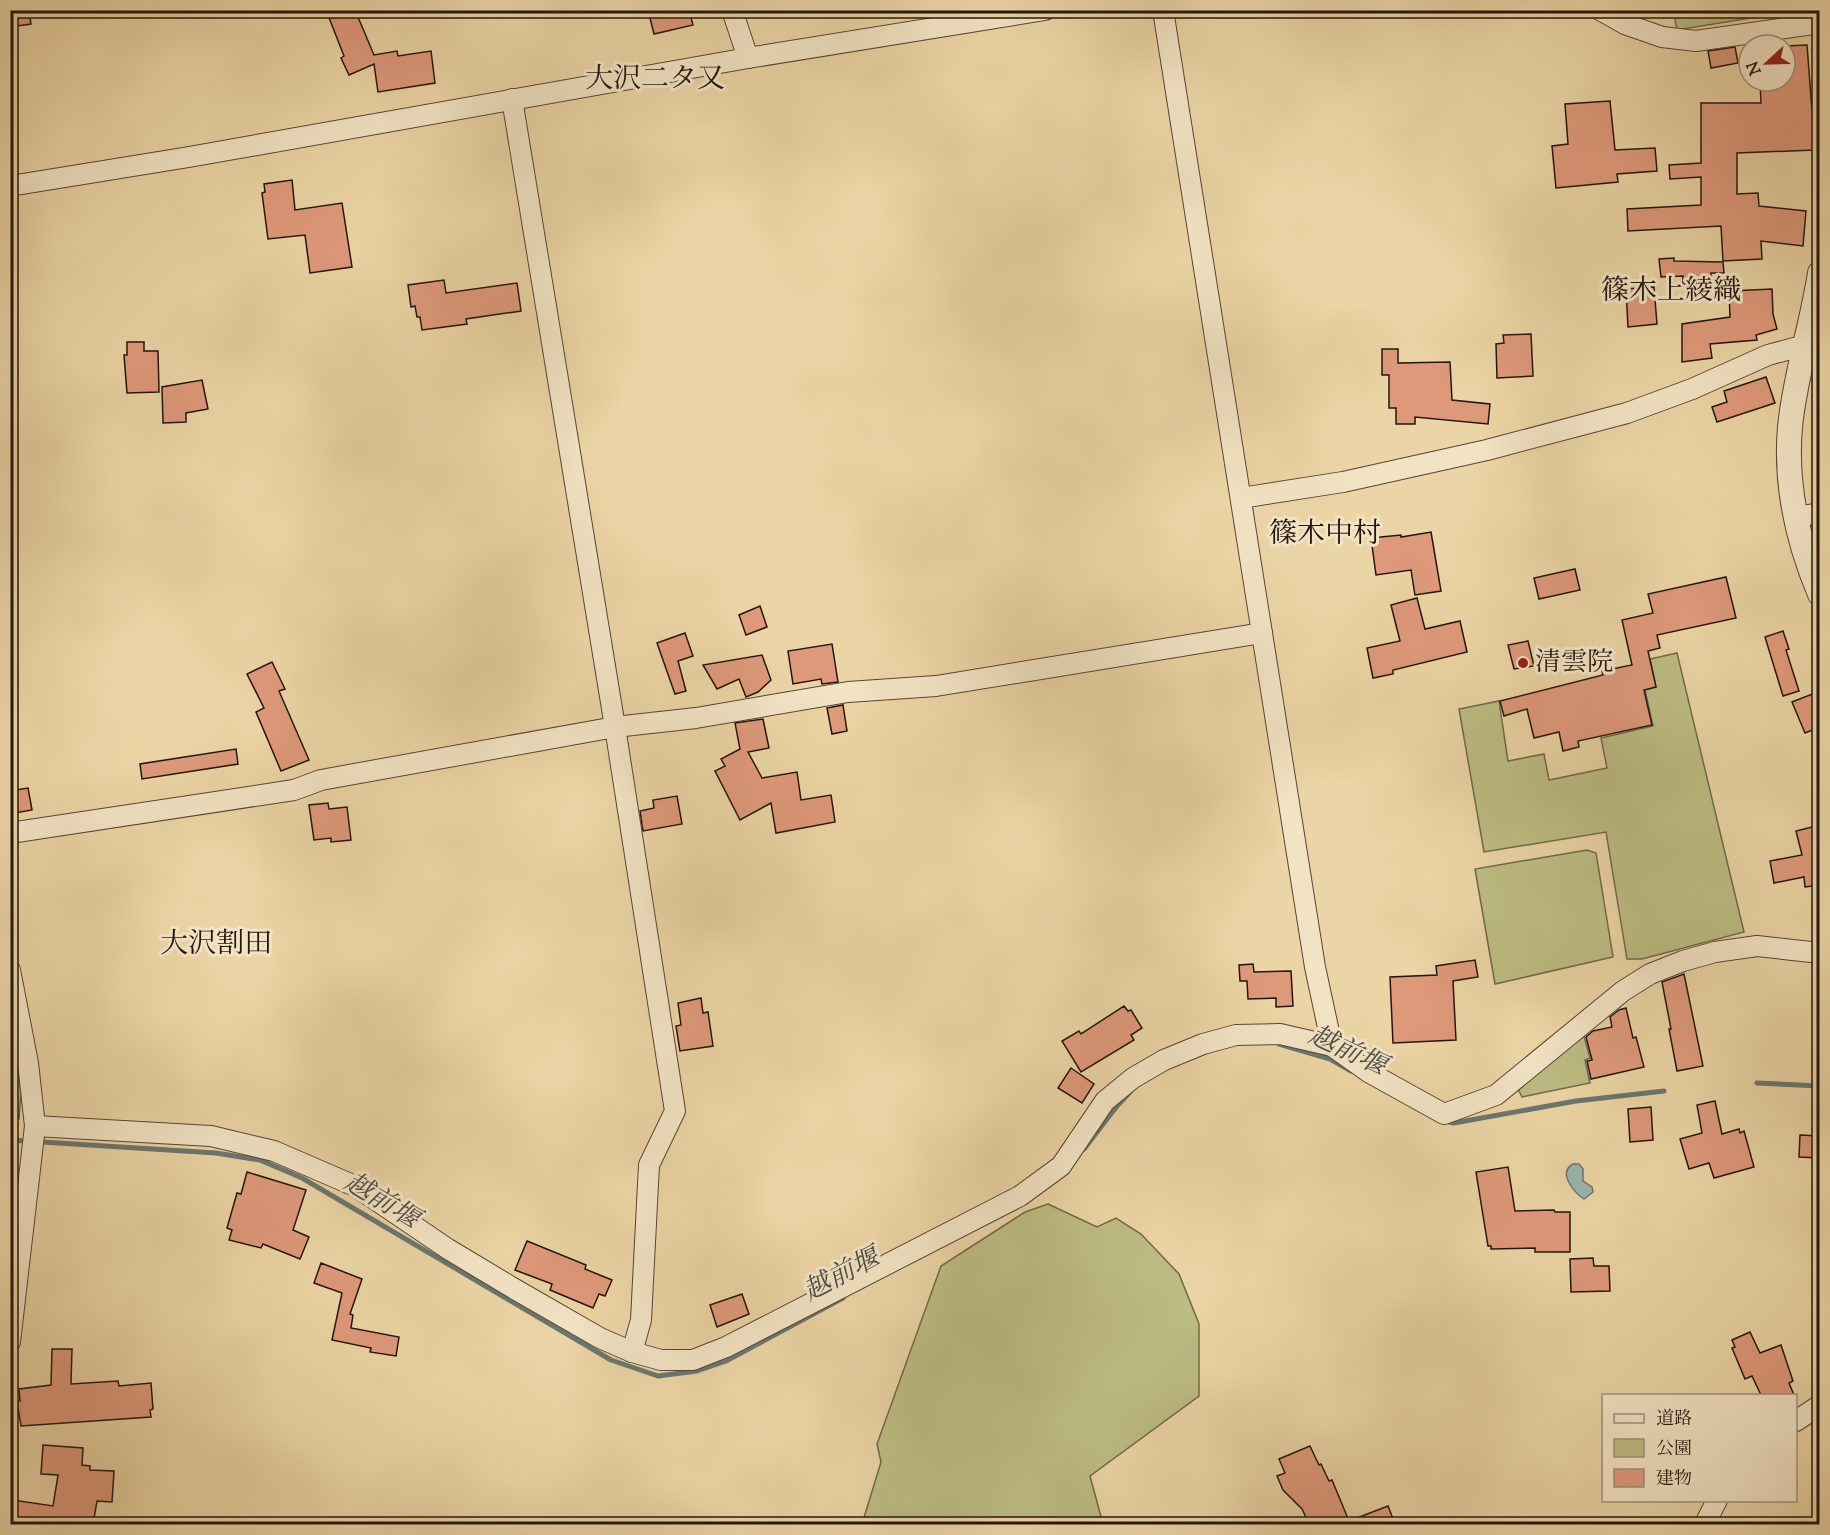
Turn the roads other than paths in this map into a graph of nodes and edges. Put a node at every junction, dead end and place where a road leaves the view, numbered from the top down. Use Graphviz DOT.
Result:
graph roads {
  1 [pos="732,10"];
  2 [pos="1045,10"];
  3 [pos="1162,10"];
  4 [pos="1600,10"];
  5 [pos="1820,23"];
  6 [pos="748,58"];
  7 [pos="512,99"];
  8 [pos="10,186"];
  9 [pos="1820,273"];
  10 [pos="1805,345"];
  11 [pos="1241,498"];
  12 [pos="1820,513"];
  13 [pos="1796,517"];
  14 [pos="1820,594"];
  15 [pos="1262,633"];
  16 [pos="615,727"];
  17 [pos="10,833"];
  18 [pos="1820,953"];
  19 [pos="10,970"];
  20 [pos="1332,1046"];
  21 [pos="34,1137"];
  22 [pos="10,1342"];
  23 [pos="632,1352"];
  24 [pos="1820,1405"];
  25 [pos="1797,1420"];
  26 [pos="1716,1502"];
  27 [pos="1705,1524"];
  1 -- 6 [label="street"];
  2 -- 6 [label="street"];
  3 -- 11 [label="street"];
  4 -- 5 [label="street"];
  6 -- 7 [label="street"];
  7 -- 8 [label="street"];
  7 -- 16 [label="street"];
  9 -- 10 [label="street"];
  10 -- 11 [label="street"];
  10 -- 13 [label="street"];
  11 -- 15 [label="street"];
  12 -- 13 [label="street"];
  13 -- 14 [label="street"];
  15 -- 16 [label="street"];
  15 -- 20 [label="street"];
  16 -- 17 [label="street"];
  16 -- 23 [label="street"];
  18 -- 20 [label="street"];
  19 -- 21 [label="street"];
  20 -- 23 [label="street"];
  21 -- 22 [label="street"];
  21 -- 23 [label="street"];
  24 -- 25 [label="street"];
  26 -- 27 [label="street"];
}
